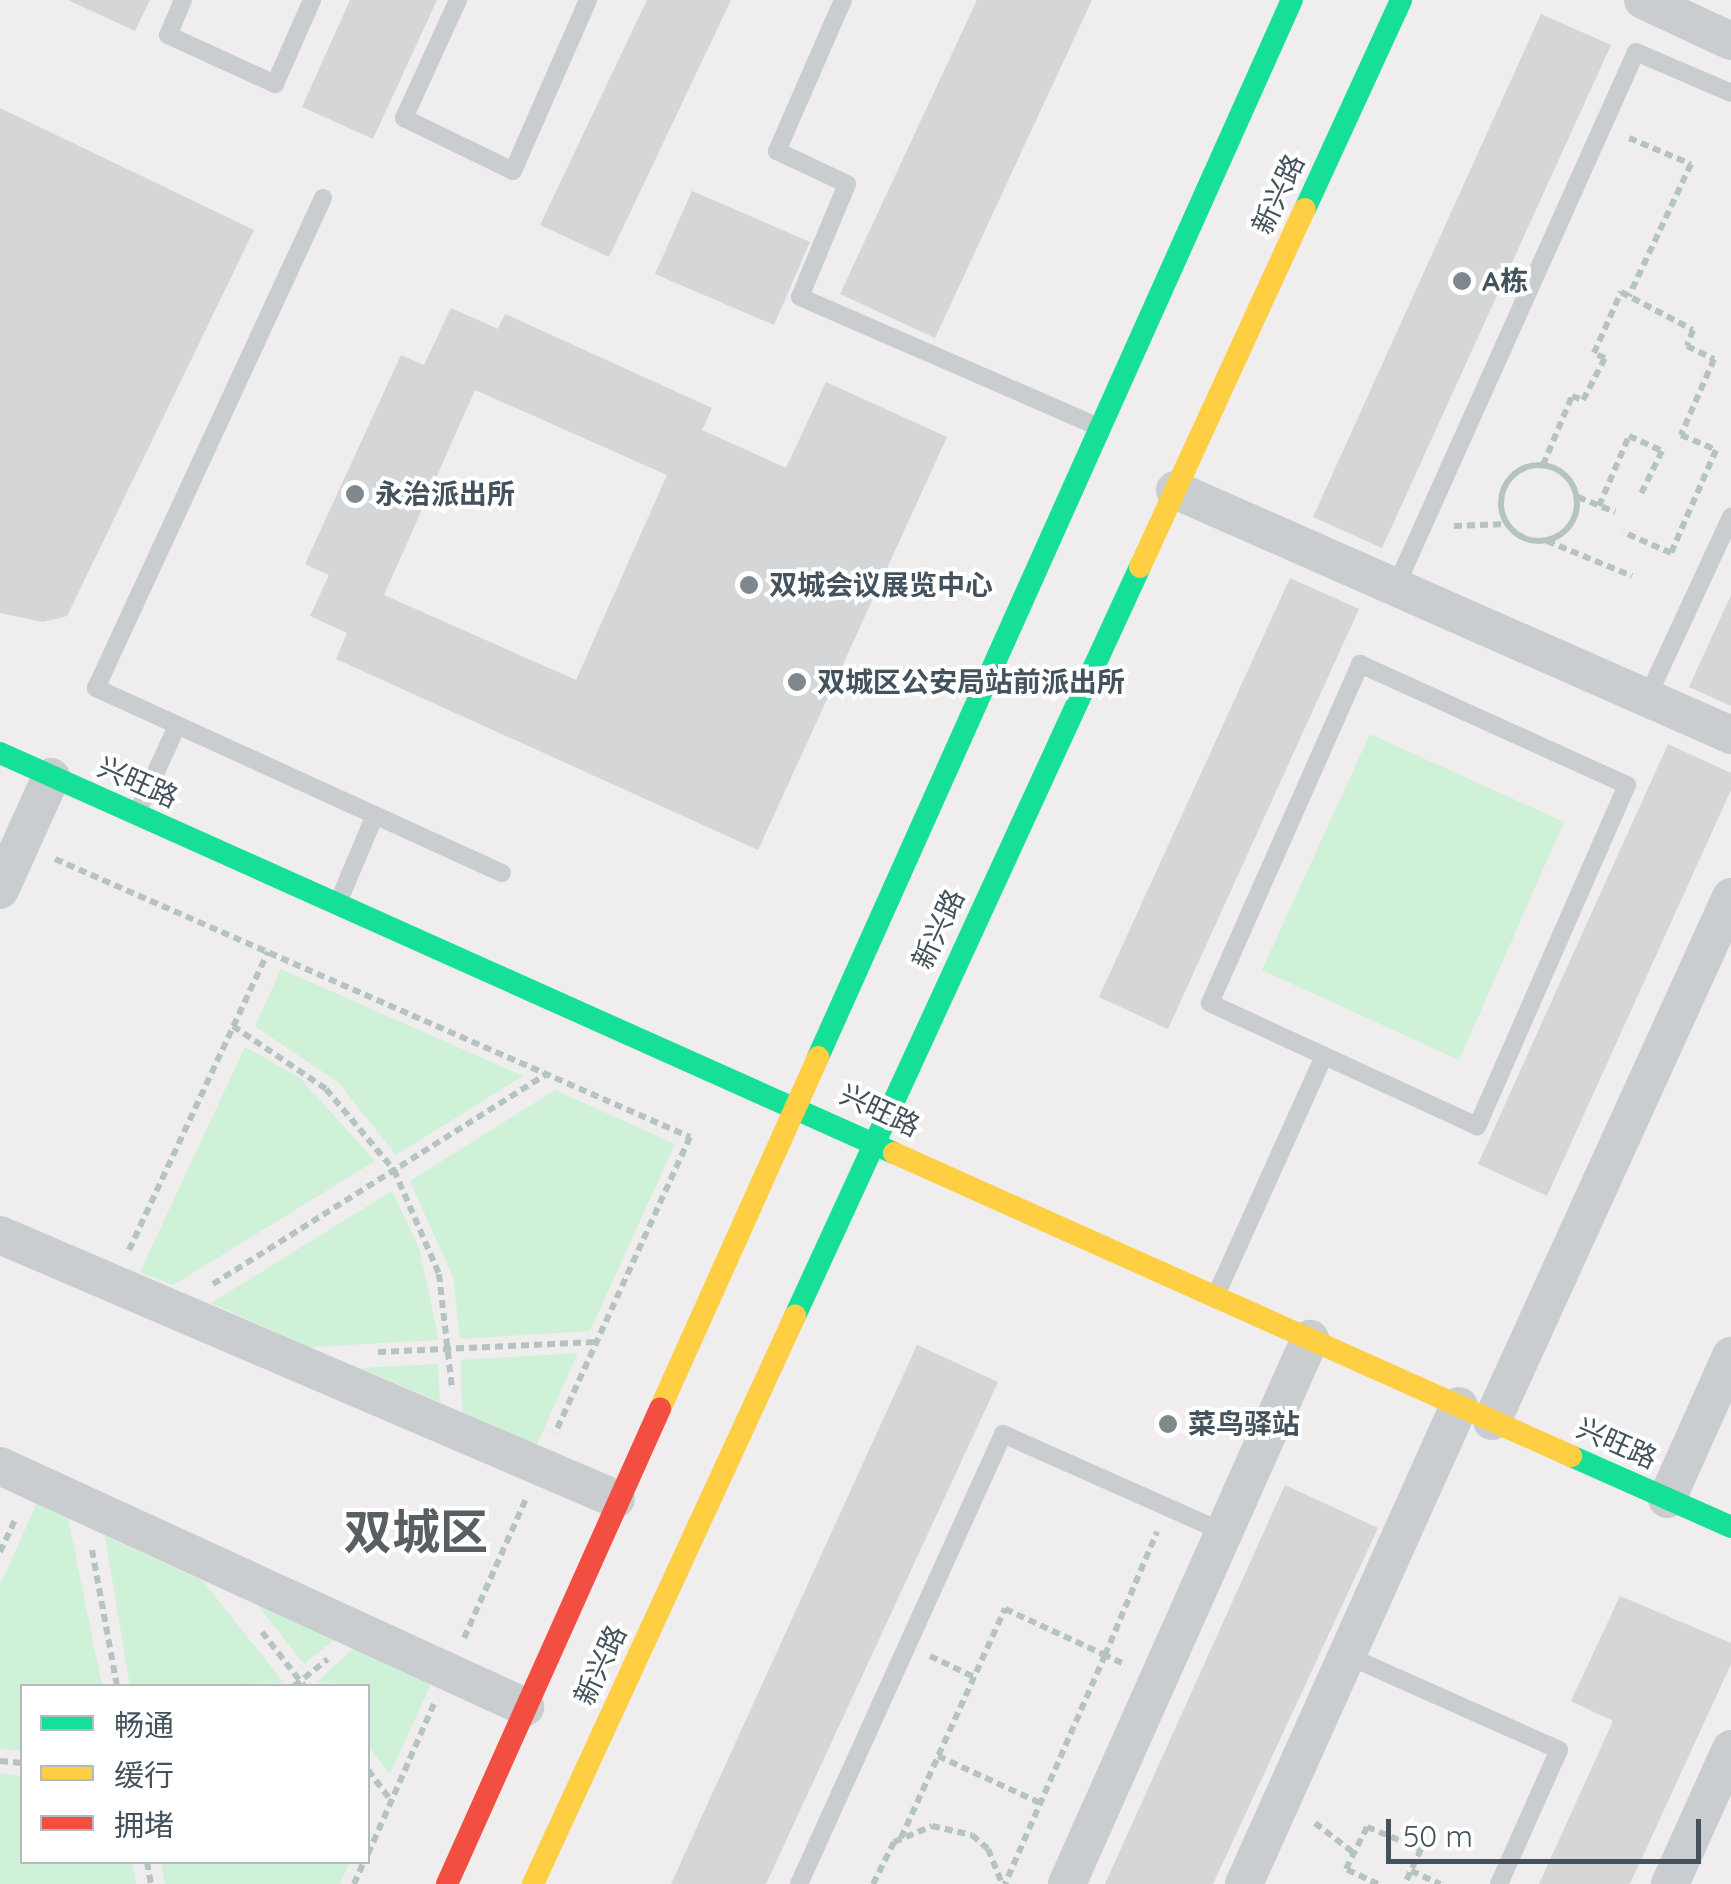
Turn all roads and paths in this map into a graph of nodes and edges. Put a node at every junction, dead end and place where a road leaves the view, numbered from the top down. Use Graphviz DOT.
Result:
graph roads {
  1 [pos="184,0"];
  2 [pos="312,0"];
  3 [pos="458,0"];
  4 [pos="588,0"];
  5 [pos="843,0"];
  6 [pos="1264,0"];
  7 [pos="1401,0"];
  8 [pos="1653,2"];
  9 [pos="1289,5"];
  10 [pos="1731,40"];
  11 [pos="1731,93"];
  12 [pos="1602,127"];
  13 [pos="324,198"];
  14 [pos="1630,296"];
  15 [pos="1098,426"];
  16 [pos="1543,464"];
  17 [pos="1175,490"];
  18 [pos="1640,496"];
  19 [pos="1578,497"];
  20 [pos="1599,506"];
  21 [pos="1615,512"];
  22 [pos="1731,517"];
  23 [pos="1506,524"];
  24 [pos="1423,527"];
  25 [pos="1623,532"];
  26 [pos="1546,541"];
  27 [pos="1632,576"];
  28 [pos="1396,586"];
  29 [pos="1647,698"];
  30 [pos="178,726"];
  31 [pos="1731,736"];
  32 [pos="0,753"];
  33 [pos="51,777"];
  34 [pos="136,814"];
  35 [pos="375,816"];
  36 [pos="10,839"];
  37 [pos="502,872"];
  38 [pos="0,890"];
  39 [pos="1731,896"];
  40 [pos="338,903"];
  41 [pos="268,952"];
  42 [pos="233,1026"];
  43 [pos="1324,1056"];
  44 [pos="546,1074"];
  45 [pos="794,1102"];
  46 [pos="873,1140"];
  47 [pos="392,1167"];
  48 [pos="0,1235"];
  49 [pos="114,1284"];
  50 [pos="1214,1298"];
  51 [pos="173,1310"];
  52 [pos="1310,1339"];
  53 [pos="597,1342"];
  54 [pos="452,1348"];
  55 [pos="360,1353"];
  56 [pos="1731,1356"];
  57 [pos="1476,1413"];
  58 [pos="453,1429"];
  59 [pos="0,1466"];
  60 [pos="540,1466"];
  61 [pos="1668,1498"];
  62 [pos="616,1499"];
  63 [pos="84,1505"];
  64 [pos="1168,1508"];
  65 [pos="1731,1527"];
  66 [pos="1225,1534"];
  67 [pos="907,1646"];
  68 [pos="1105,1655"];
  69 [pos="1346,1656"];
  70 [pos="974,1677"];
  71 [pos="117,1684"];
  72 [pos="525,1708"];
  73 [pos="938,1756"];
  74 [pos="1730,1757"];
  75 [pos="370,1773"];
  76 [pos="391,1800"];
  77 [pos="1040,1803"];
  78 [pos="901,1838"];
  79 [pos="1411,1871"];
  80 [pos="1375,1883"];
  81 [pos="448,1884"];
  82 [pos="533,1884"];
  83 [pos="799,1884"];
  84 [pos="873,1884"];
  85 [pos="1004,1884"];
  86 [pos="1067,1884"];
  87 [pos="1244,1884"];
  88 [pos="1406,1884"];
  89 [pos="1440,1884"];
  90 [pos="1499,1884"];
  91 [pos="1670,1884"];
  1 -- 2 [label="lane"];
  3 -- 4 [label="lane"];
  5 -- 15 [label="lane"];
  6 -- 9 [label="lane"];
  7 -- 17 [label="main road, 新兴路"];
  8 -- 10 [label="street"];
  9 -- 15 [label="main road, 新兴路"];
  11 -- 12 [label="lane"];
  12 -- 14 [label="path"];
  12 -- 24 [label="lane"];
  13 -- 30 [label="lane"];
  14 -- 16 [label="path"];
  14 -- 25 [label="path"];
  15 -- 45 [label="main road, 新兴路"];
  16 -- 19 [label="path"];
  16 -- 23 [label="path"];
  17 -- 28 [label="street"];
  17 -- 46 [label="main road, 新兴路"];
  18 -- 20 [label="path"];
  19 -- 20 [label="path"];
  19 -- 26 [label="path"];
  20 -- 21 [label="path"];
  22 -- 29 [label="lane"];
  23 -- 24 [label="path"];
  23 -- 26 [label="path"];
  24 -- 28 [label="lane"];
  26 -- 27 [label="path"];
  28 -- 29 [label="street"];
  29 -- 31 [label="street"];
  30 -- 34 [label="lane"];
  30 -- 35 [label="lane"];
  32 -- 33 [label="main road, 兴旺路"];
  33 -- 34 [label="main road, 兴旺路"];
  33 -- 36 [label="street"];
  34 -- 40 [label="main road, 兴旺路"];
  35 -- 37 [label="lane"];
  35 -- 40 [label="lane"];
  36 -- 38 [label="street"];
  36 -- 41 [label="path"];
  39 -- 57 [label="street"];
  40 -- 45 [label="main road, 兴旺路"];
  41 -- 42 [label="path"];
  41 -- 44 [label="path"];
  42 -- 47 [label="path"];
  42 -- 49 [label="path"];
  43 -- 43 [label="lane"];
  43 -- 50 [label="lane"];
  44 -- 47 [label="path"];
  44 -- 53 [label="path"];
  45 -- 46 [label="main road, 兴旺路"];
  45 -- 62 [label="main road, 新兴路"];
  46 -- 50 [label="main road, 兴旺路"];
  46 -- 82 [label="main road, 新兴路"];
  47 -- 51 [label="path"];
  47 -- 54 [label="path"];
  48 -- 49 [label="street"];
  49 -- 51 [label="street"];
  50 -- 52 [label="main road, 兴旺路"];
  51 -- 58 [label="street"];
  52 -- 57 [label="main road, 兴旺路"];
  52 -- 66 [label="street"];
  53 -- 54 [label="path"];
  53 -- 60 [label="path"];
  54 -- 55 [label="path"];
  54 -- 58 [label="path"];
  56 -- 61 [label="street"];
  57 -- 61 [label="main road, 兴旺路"];
  57 -- 69 [label="street"];
  58 -- 60 [label="street"];
  59 -- 63 [label="street"];
  60 -- 62 [label="street"];
  61 -- 65 [label="main road, 兴旺路"];
  62 -- 72 [label="main road, 新兴路"];
  63 -- 71 [label="path"];
  63 -- 72 [label="street"];
  64 -- 66 [label="lane"];
  64 -- 67 [label="lane"];
  64 -- 68 [label="path"];
  66 -- 86 [label="street"];
  67 -- 70 [label="path"];
  67 -- 83 [label="lane"];
  68 -- 70 [label="path"];
  68 -- 77 [label="path"];
  69 -- 87 [label="street"];
  69 -- 90 [label="lane"];
  70 -- 73 [label="path"];
  72 -- 81 [label="main road, 新兴路"];
  73 -- 77 [label="path"];
  73 -- 78 [label="path"];
  74 -- 91 [label="street"];
  75 -- 76 [label="path"];
  77 -- 85 [label="path"];
  78 -- 84 [label="path"];
  78 -- 85 [label="path"];
  79 -- 80 [label="path"];
  79 -- 88 [label="path"];
  79 -- 89 [label="path"];
}
